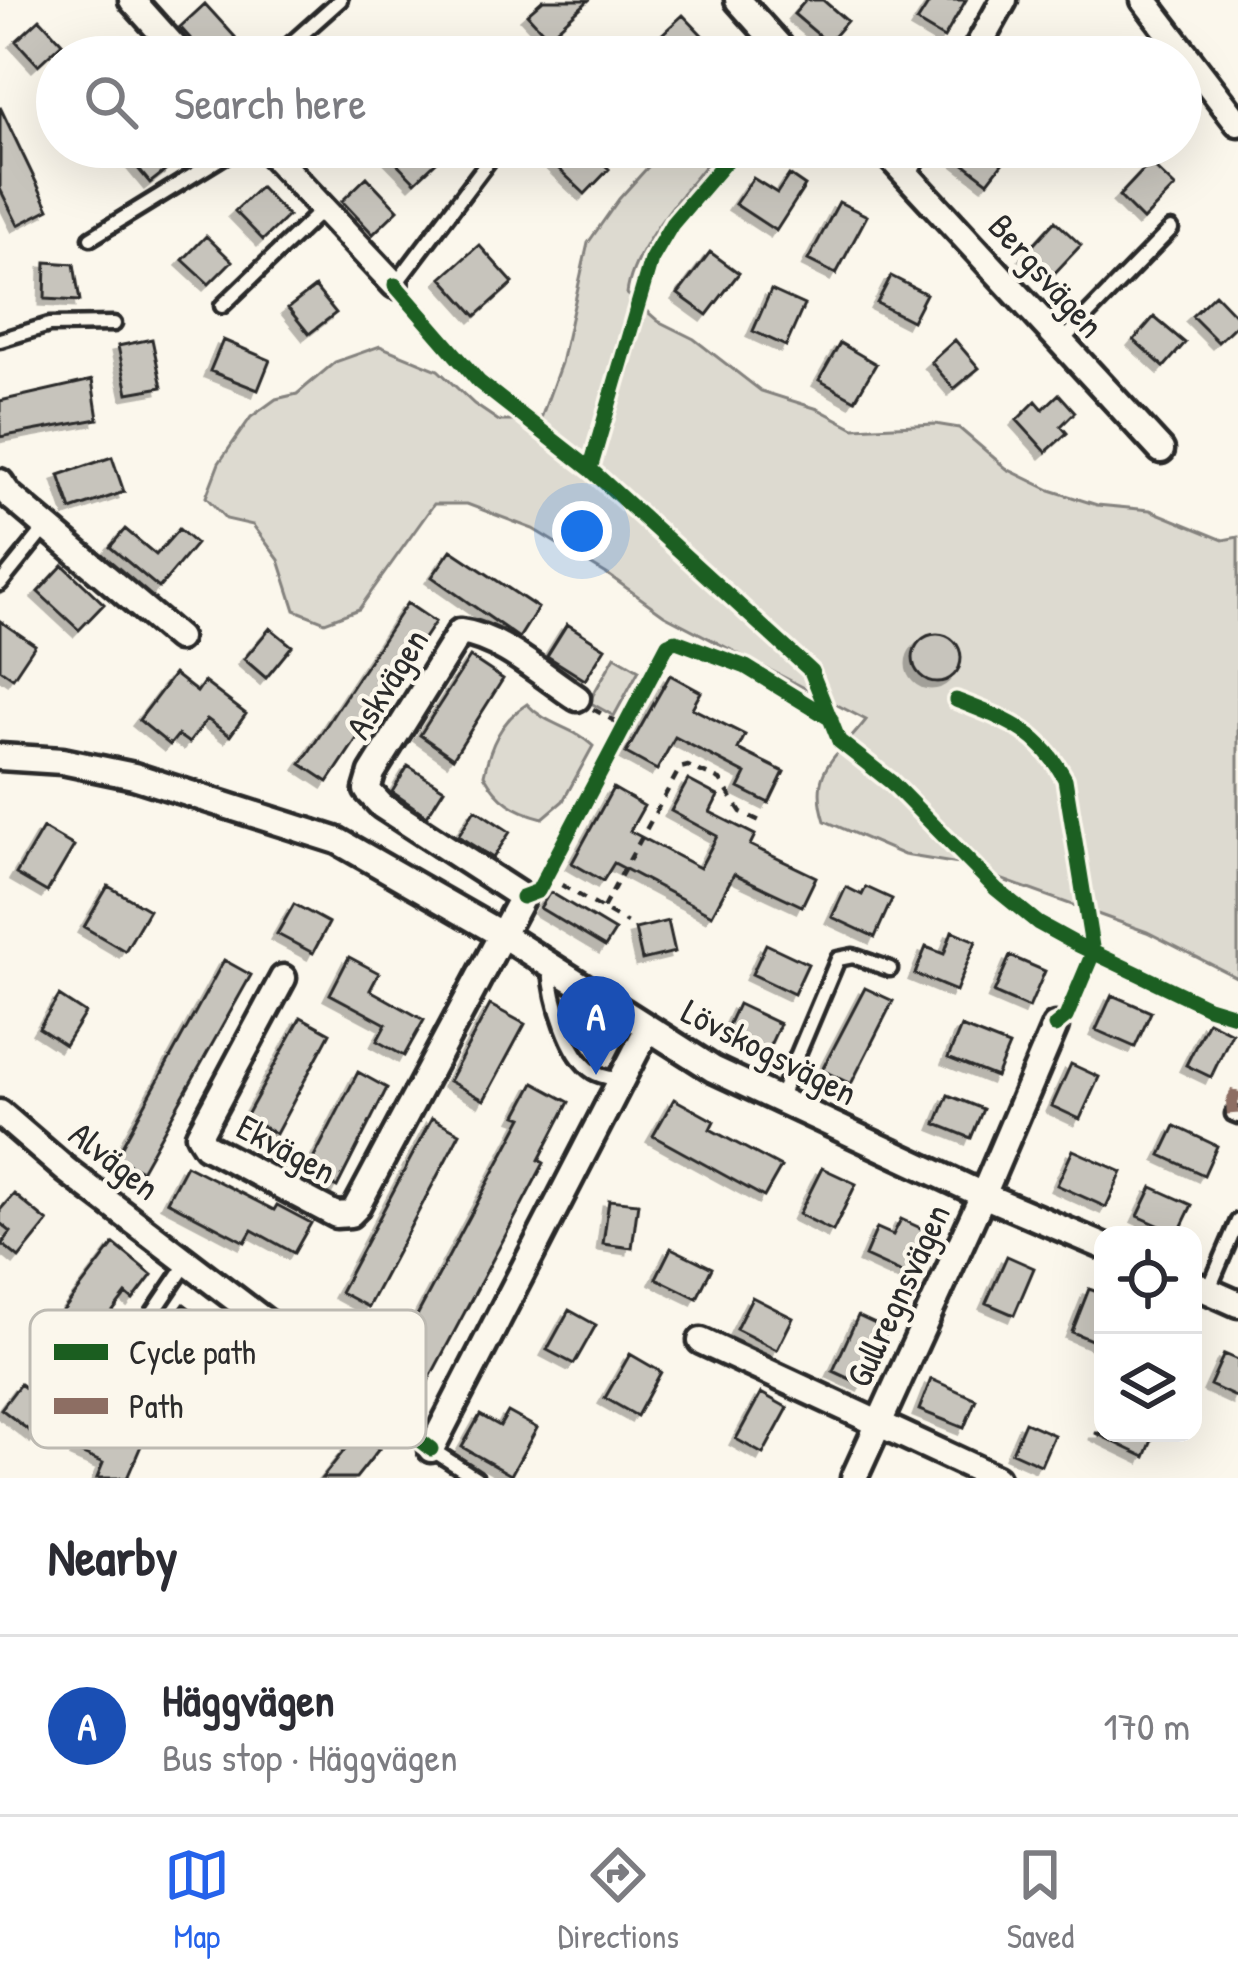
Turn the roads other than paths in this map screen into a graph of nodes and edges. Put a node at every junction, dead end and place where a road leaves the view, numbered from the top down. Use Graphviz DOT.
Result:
graph roads {
  1 [pos="132,0"];
  2 [pos="340,0"];
  3 [pos="738,0"];
  4 [pos="1004,0"];
  5 [pos="1144,0"];
  6 [pos="164,36"];
  7 [pos="300,36"];
  8 [pos="770,36"];
  9 [pos="984,36"];
  10 [pos="1174,36"];
  11 [pos="1202,70"];
  12 [pos="1233,108"];
  13 [pos="205,168"];
  14 [pos="285,168"];
  15 [pos="483,168"];
  16 [pos="901,168"];
  17 [pos="906,168"];
  18 [pos="904,171"];
  19 [pos="323,209"];
  20 [pos="1171,229"];
  21 [pos="91,238"];
  22 [pos="394,285"];
  23 [pos="222,306"];
  24 [pos="114,324"];
  25 [pos="0,340"];
  26 [pos="1059,344"];
  27 [pos="1161,450"];
  28 [pos="0,482"];
  29 [pos="46,527"];
  30 [pos="0,584"];
  31 [pos="178,638"];
  32 [pos="577,698"];
  33 [pos="0,757"];
  34 [pos="504,936"];
  35 [pos="550,968"];
  36 [pos="890,969"];
  37 [pos="283,978"];
  38 [pos="1055,1026"];
  39 [pos="648,1028"];
  40 [pos="621,1080"];
  41 [pos="778,1099"];
  42 [pos="0,1112"];
  43 [pos="983,1196"];
  44 [pos="1238,1221"];
  45 [pos="1094,1242"];
  46 [pos="188,1262"];
  47 [pos="1202,1286"];
  48 [pos="1202,1288"];
  49 [pos="1238,1304"];
  50 [pos="155,1310"];
  51 [pos="250,1310"];
  52 [pos="701,1341"];
  53 [pos="877,1425"];
  54 [pos="431,1449"];
  55 [pos="476,1478"];
  56 [pos="854,1478"];
  57 [pos="996,1478"];
  1 -- 6 [label="street"];
  2 -- 7 [label="lane"];
  3 -- 8 [label="street"];
  4 -- 9 [label="street"];
  5 -- 10 [label="street"];
  11 -- 12 [label="street"];
  13 -- 21 [label="lane"];
  14 -- 19 [label="street"];
  15 -- 22 [label="lane"];
  16 -- 18 [label="street, Bergsvägen"];
  17 -- 18 [label="street"];
  18 -- 26 [label="street, Bergsvägen"];
  19 -- 22 [label="street"];
  19 -- 23 [label="lane"];
  20 -- 26 [label="lane"];
  24 -- 25 [label="lane"];
  26 -- 27 [label="street, Bergsvägen"];
  28 -- 29 [label="street"];
  29 -- 30 [label="lane"];
  29 -- 31 [label="street"];
  32 -- 34 [label="street, Askvägen"];
  33 -- 34 [label="street, Lövskogsvägen"];
  34 -- 35 [label="street, Lövskogsvägen"];
  34 -- 37 [label="street, Ekvägen"];
  35 -- 39 [label="street, Lövskogsvägen"];
  35 -- 40 [label="lane"];
  36 -- 41 [label="lane"];
  38 -- 43 [label="street"];
  39 -- 40 [label="street"];
  39 -- 41 [label="street, Lövskogsvägen"];
  40 -- 54 [label="street"];
  41 -- 43 [label="street, Lövskogsvägen"];
  42 -- 46 [label="street, Alvägen"];
  43 -- 45 [label="street, Lövskogsvägen"];
  43 -- 53 [label="street, Gullregnsvägen"];
  44 -- 47 [label="lane"];
  46 -- 50 [label="lane"];
  46 -- 51 [label="street, Alvägen"];
  48 -- 49 [label="street"];
  52 -- 53 [label="street, Gullregnsvägen"];
  53 -- 56 [label="street, Gullregnsvägen"];
  53 -- 57 [label="street, Gullregnsvägen"];
  54 -- 55 [label="lane"];
}
